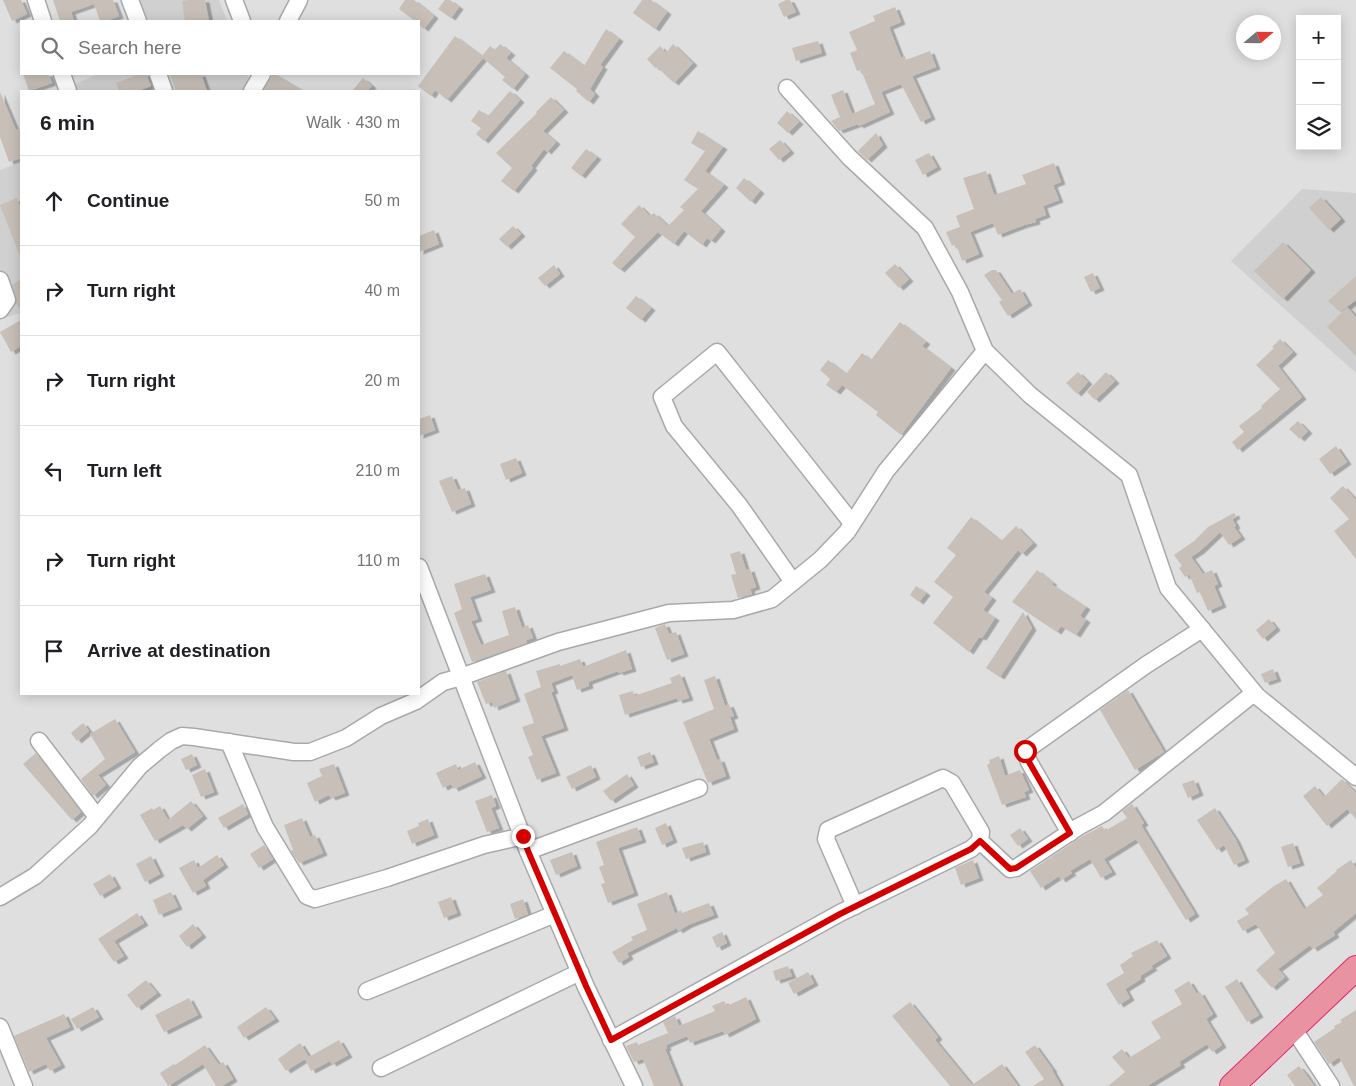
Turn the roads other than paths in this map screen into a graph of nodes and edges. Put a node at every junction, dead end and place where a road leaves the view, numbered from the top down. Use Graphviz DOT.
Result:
graph roads {
  1 [pos="36,0"];
  2 [pos="130,0"];
  3 [pos="234,0"];
  4 [pos="299,0"];
  5 [pos="44,20"];
  6 [pos="138,20"];
  7 [pos="242,20"];
  8 [pos="289,20"];
  9 [pos="62,75"];
  10 [pos="158,75"];
  11 [pos="260,75"];
  12 [pos="261,75"];
  13 [pos="787,88"];
  14 [pos="68,90"];
  15 [pos="164,90"];
  16 [pos="253,90"];
  17 [pos="260,90"];
  18 [pos="0,280"];
  19 [pos="0,310"];
  20 [pos="985,351"];
  21 [pos="852,523"];
  22 [pos="420,570"];
  23 [pos="793,582"];
  24 [pos="1202,629"];
  25 [pos="461,677"];
  26 [pos="1254,692"];
  27 [pos="39,741"];
  28 [pos="229,742"];
  29 [pos="1356,777"];
  30 [pos="699,788"];
  31 [pos="97,817"];
  32 [pos="1070,833"];
  33 [pos="980,841"];
  34 [pos="526,844"];
  35 [pos="0,898"];
  36 [pos="855,906"];
  37 [pos="555,914"];
  38 [pos="1356,968"];
  39 [pos="580,972"];
  40 [pos="367,990"];
  41 [pos="0,1027"];
  42 [pos="1293,1028"];
  43 [pos="611,1040"];
  44 [pos="381,1068"];
  45 [pos="24,1086"];
  46 [pos="634,1086"];
  47 [pos="1232,1086"];
  48 [pos="1331,1086"];
  1 -- 5 [label="street"];
  2 -- 6 [label="street"];
  3 -- 7 [label="street"];
  4 -- 8 [label="street"];
  9 -- 14 [label="street"];
  10 -- 15 [label="street"];
  11 -- 16 [label="street"];
  12 -- 17 [label="street"];
  13 -- 20 [label="street"];
  18 -- 19 [label="street"];
  20 -- 21 [label="street"];
  20 -- 24 [label="street"];
  21 -- 23 [label="street"];
  21 -- 23 [label="street"];
  22 -- 25 [label="street"];
  23 -- 25 [label="street"];
  24 -- 26 [label="street"];
  24 -- 32 [label="street"];
  25 -- 28 [label="street"];
  25 -- 34 [label="street"];
  26 -- 29 [label="street"];
  26 -- 32 [label="street"];
  27 -- 31 [label="street"];
  28 -- 31 [label="street"];
  28 -- 34 [label="street"];
  30 -- 34 [label="street"];
  31 -- 35 [label="street"];
  32 -- 33 [label="street"];
  33 -- 36 [label="street"];
  33 -- 36 [label="street"];
  34 -- 37 [label="street"];
  36 -- 43 [label="street"];
  37 -- 39 [label="street"];
  37 -- 40 [label="street"];
  38 -- 42 [label="highway"];
  39 -- 43 [label="street"];
  39 -- 44 [label="street"];
  41 -- 45 [label="street"];
  42 -- 47 [label="highway"];
  42 -- 48 [label="street"];
  43 -- 46 [label="street"];
}
